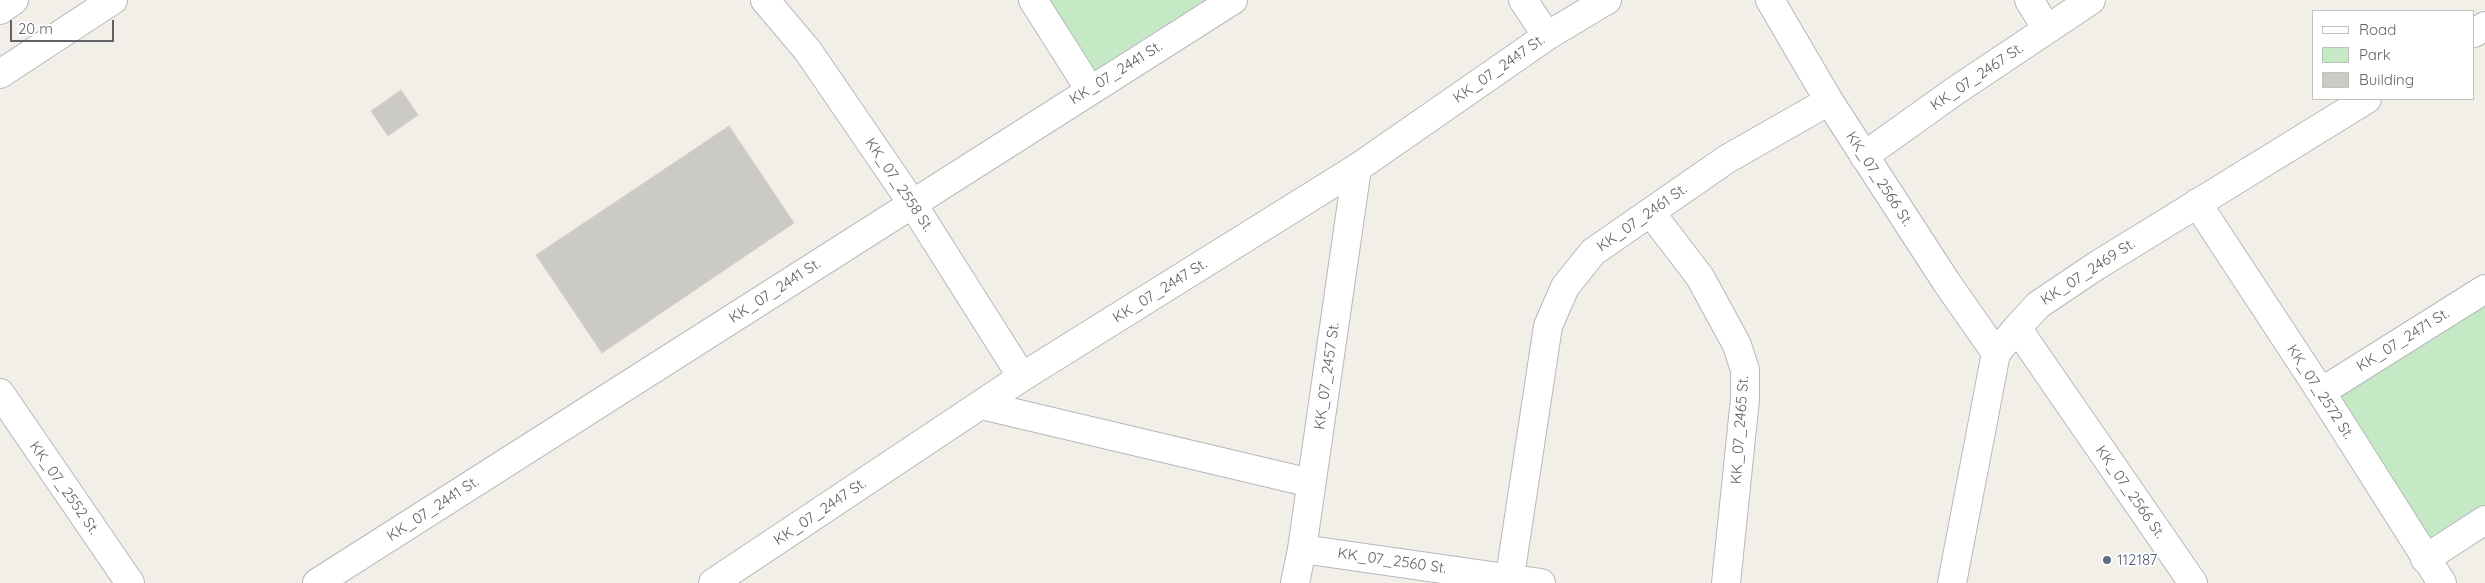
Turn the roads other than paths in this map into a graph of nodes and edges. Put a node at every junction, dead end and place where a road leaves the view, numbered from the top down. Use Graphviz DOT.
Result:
graph roads {
  1 [pos="14,0"];
  2 [pos="113,0"];
  3 [pos="765,0"];
  4 [pos="1233,0"];
  5 [pos="1523,0"];
  6 [pos="1607,0"];
  7 [pos="1770,0"];
  8 [pos="2028,0"];
  9 [pos="2091,0"];
  10 [pos="1038,2"];
  11 [pos="0,10"];
  12 [pos="2048,29"];
  13 [pos="1547,36"];
  14 [pos="0,74"];
  15 [pos="1090,90"];
  16 [pos="2365,100"];
  17 [pos="1829,101"];
  18 [pos="1864,156"];
  19 [pos="1358,168"];
  20 [pos="912,203"];
  21 [pos="2197,203"];
  22 [pos="1651,213"];
  23 [pos="2485,289"];
  24 [pos="2017,328"];
  25 [pos="1996,353"];
  26 [pos="1022,377"];
  27 [pos="0,392"];
  28 [pos="2321,392"];
  29 [pos="981,405"];
  30 [pos="8,425"];
  31 [pos="1311,483"];
  32 [pos="2485,520"];
  33 [pos="1302,548"];
  34 [pos="2426,559"];
  35 [pos="1957,578"];
  36 [pos="1510,580"];
  37 [pos="130,583"];
  38 [pos="318,583"];
  39 [pos="713,583"];
  40 [pos="1295,583"];
  41 [pos="1541,583"];
  42 [pos="1726,583"];
  43 [pos="2193,583"];
  44 [pos="2442,583"];
  1 -- 11 [label="street"];
  2 -- 14 [label="street"];
  3 -- 20 [label="street, KK_07_2558 St."];
  4 -- 15 [label="street, KK_07_2441 St."];
  5 -- 13 [label="street"];
  6 -- 13 [label="street, KK_07_2447 St."];
  7 -- 17 [label="street, KK_07_2566 St."];
  8 -- 12 [label="street"];
  9 -- 12 [label="street, KK_07_2467 St."];
  10 -- 15 [label="street"];
  12 -- 18 [label="street, KK_07_2467 St."];
  13 -- 19 [label="street, KK_07_2447 St."];
  15 -- 20 [label="street, KK_07_2441 St."];
  16 -- 21 [label="street, KK_07_2469 St."];
  17 -- 18 [label="street, KK_07_2566 St."];
  17 -- 22 [label="street, KK_07_2461 St."];
  18 -- 25 [label="street, KK_07_2566 St."];
  19 -- 26 [label="street, KK_07_2447 St."];
  19 -- 31 [label="street, KK_07_2457 St."];
  20 -- 26 [label="street, KK_07_2558 St."];
  20 -- 38 [label="street, KK_07_2441 St."];
  21 -- 24 [label="street, KK_07_2469 St."];
  21 -- 28 [label="street, KK_07_2572 St."];
  22 -- 36 [label="street, KK_07_2461 St."];
  22 -- 42 [label="street, KK_07_2465 St."];
  23 -- 28 [label="street, KK_07_2471 St."];
  24 -- 25 [label="street, KK_07_2469 St."];
  24 -- 43 [label="street, KK_07_2566 St."];
  25 -- 35 [label="street, KK_07_2469 St."];
  26 -- 29 [label="street, KK_07_2447 St."];
  27 -- 30 [label="street, KK_07_2552 St."];
  28 -- 34 [label="street, KK_07_2572 St."];
  29 -- 31 [label="street"];
  29 -- 39 [label="street, KK_07_2447 St."];
  30 -- 37 [label="street, KK_07_2552 St."];
  31 -- 33 [label="street, KK_07_2457 St."];
  32 -- 34 [label="street"];
  33 -- 36 [label="street, KK_07_2560 St."];
  33 -- 40 [label="street, KK_07_2457 St."];
  34 -- 44 [label="street, KK_07_2572 St."];
  36 -- 41 [label="street, KK_07_2560 St."];
}
